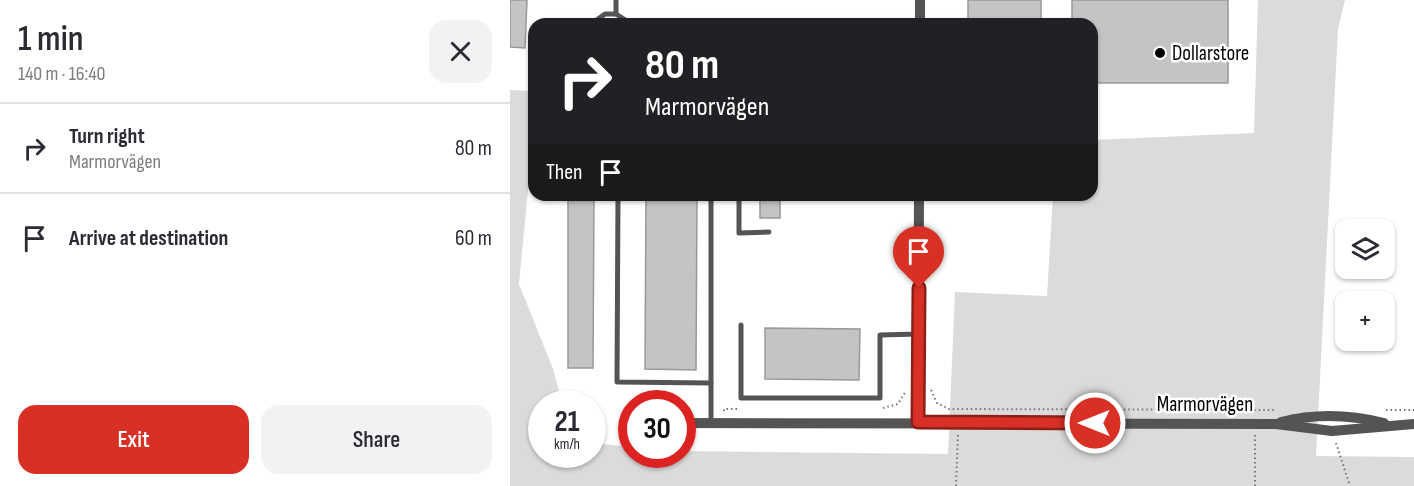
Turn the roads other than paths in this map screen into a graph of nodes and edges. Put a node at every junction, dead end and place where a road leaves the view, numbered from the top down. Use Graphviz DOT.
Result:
graph roads {
  1 [pos="616,0"];
  2 [pos="920,0"];
  3 [pos="616,14"];
  4 [pos="600,18"];
  5 [pos="622,18"];
  6 [pos="920,18"];
  7 [pos="618,201"];
  8 [pos="711,201"];
  9 [pos="739,201"];
  10 [pos="919,201"];
  11 [pos="769,232"];
  12 [pos="741,325"];
  13 [pos="918,334"];
  14 [pos="711,383"];
  15 [pos="918,422"];
  16 [pos="696,423"];
  17 [pos="711,423"];
  18 [pos="1276,424"];
  19 [pos="1390,424"];
  20 [pos="1414,424"];
  1 -- 3 [label="lane"];
  2 -- 6 [label="street"];
  3 -- 4 [label="lane"];
  3 -- 5 [label="lane"];
  7 -- 14 [label="lane"];
  8 -- 14 [label="lane"];
  9 -- 11 [label="lane"];
  10 -- 13 [label="street"];
  12 -- 13 [label="lane"];
  13 -- 15 [label="street"];
  14 -- 17 [label="lane"];
  15 -- 17 [label="street, Marmorvägen"];
  15 -- 18 [label="street, Marmorvägen"];
  16 -- 17 [label="street, Marmorvägen"];
  18 -- 19 [label="street, Marmorvägen"];
  18 -- 19 [label="street, Marmorvägen"];
  19 -- 20 [label="street, Marmorvägen"];
}
